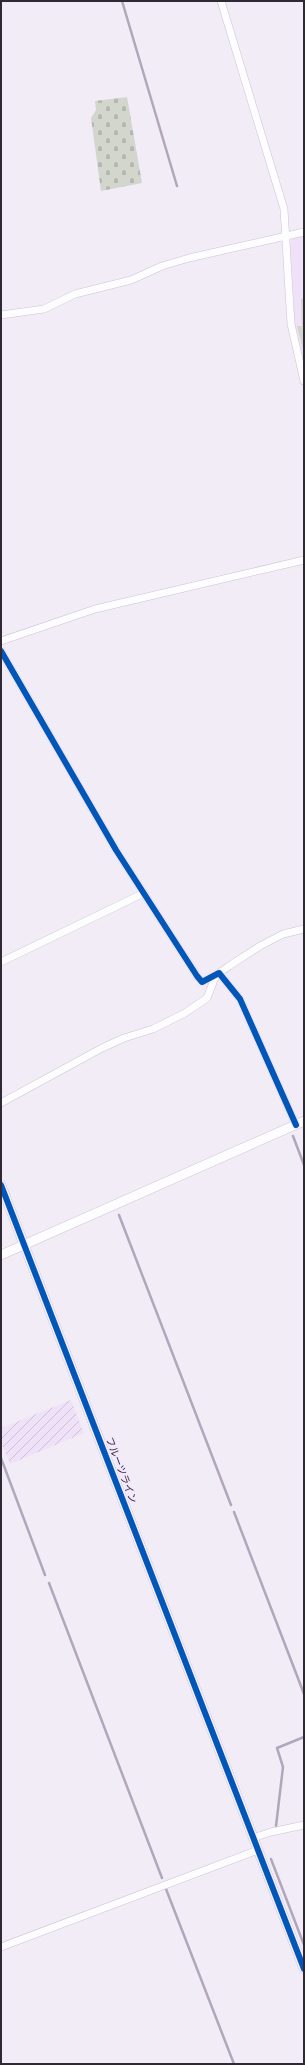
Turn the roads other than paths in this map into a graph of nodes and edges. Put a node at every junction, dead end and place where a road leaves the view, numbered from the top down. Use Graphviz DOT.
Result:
graph roads {
  1 [pos="221,1"];
  2 [pos="304,232"];
  3 [pos="286,235"];
  4 [pos="1,315"];
  5 [pos="304,381"];
  6 [pos="304,560"];
  7 [pos="1,641"];
  8 [pos="1,651"];
  9 [pos="144,894"];
  10 [pos="304,929"];
  11 [pos="1,962"];
  12 [pos="219,973"];
  13 [pos="1,1103"];
  14 [pos="300,1123"];
  15 [pos="1,1185"];
  16 [pos="24,1245"];
  17 [pos="1,1255"];
  18 [pos="304,1826"];
  19 [pos="253,1838"];
  20 [pos="258,1850"];
  21 [pos="1,1947"];
  22 [pos="304,1969"];
  1 -- 3 [label="street"];
  2 -- 3 [label="street"];
  3 -- 4 [label="street"];
  3 -- 5 [label="street"];
  6 -- 7 [label="street"];
  8 -- 9 [label="street"];
  9 -- 11 [label="street"];
  9 -- 12 [label="street"];
  10 -- 12 [label="street"];
  12 -- 13 [label="street"];
  12 -- 14 [label="street"];
  14 -- 16 [label="street"];
  15 -- 16 [label="street, フルーツライン"];
  16 -- 17 [label="street"];
  16 -- 19 [label="street, フルーツライン"];
  18 -- 19 [label="street"];
  19 -- 20 [label="street, フルーツライン"];
  20 -- 21 [label="street"];
  20 -- 22 [label="street, フルーツライン"];
}
